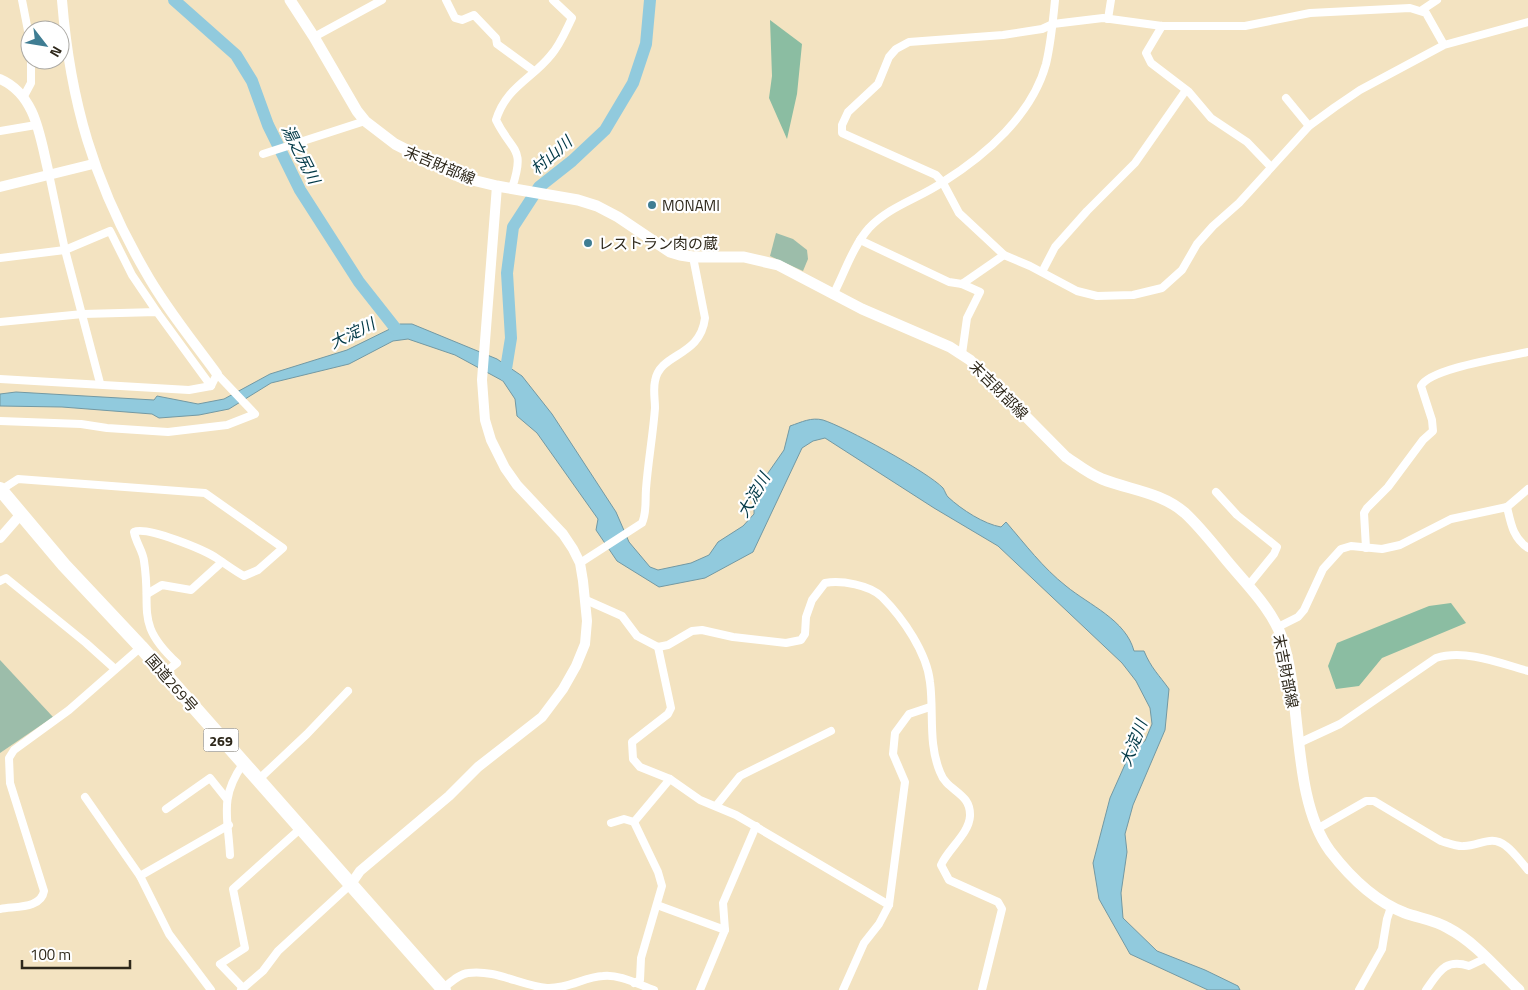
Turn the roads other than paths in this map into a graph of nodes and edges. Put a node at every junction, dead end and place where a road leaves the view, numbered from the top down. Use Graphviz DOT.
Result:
graph roads {
  1 [pos="22,0"];
  2 [pos="62,0"];
  3 [pos="290,0"];
  4 [pos="446,0"];
  5 [pos="553,0"];
  6 [pos="1055,0"];
  7 [pos="1110,0"];
  8 [pos="1437,0"];
  9 [pos="379,1"];
  10 [pos="1422,10"];
  11 [pos="1108,18"];
  12 [pos="26,20"];
  13 [pos="1528,22"];
  14 [pos="1053,24"];
  15 [pos="1162,26"];
  16 [pos="314,36"];
  17 [pos="1444,45"];
  18 [pos="31,70"];
  19 [pos="534,71"];
  20 [pos="0,79"];
  21 [pos="1186,90"];
  22 [pos="24,96"];
  23 [pos="1286,98"];
  24 [pos="366,121"];
  25 [pos="36,125"];
  26 [pos="1309,126"];
  27 [pos="0,131"];
  28 [pos="263,154"];
  29 [pos="93,164"];
  30 [pos="1271,167"];
  31 [pos="49,174"];
  32 [pos="943,183"];
  33 [pos="498,186"];
  34 [pos="0,187"];
  35 [pos="512,188"];
  36 [pos="860,240"];
  37 [pos="65,250"];
  38 [pos="1004,255"];
  39 [pos="693,257"];
  40 [pos="0,258"];
  41 [pos="1042,272"];
  42 [pos="962,284"];
  43 [pos="833,295"];
  44 [pos="157,312"];
  45 [pos="83,314"];
  46 [pos="0,322"];
  47 [pos="1528,352"];
  48 [pos="962,354"];
  49 [pos="219,376"];
  50 [pos="0,379"];
  51 [pos="100,383"];
  52 [pos="211,386"];
  53 [pos="0,421"];
  54 [pos="1528,489"];
  55 [pos="0,490"];
  56 [pos="1216,492"];
  57 [pos="1507,508"];
  58 [pos="21,514"];
  59 [pos="0,538"];
  60 [pos="1366,548"];
  61 [pos="1528,548"];
  62 [pos="222,562"];
  63 [pos="580,563"];
  64 [pos="0,581"];
  65 [pos="1248,586"];
  66 [pos="147,594"];
  67 [pos="586,600"];
  68 [pos="1278,627"];
  69 [pos="141,647"];
  70 [pos="658,647"];
  71 [pos="115,669"];
  72 [pos="1528,671"];
  73 [pos="163,674"];
  74 [pos="348,691"];
  75 [pos="930,707"];
  76 [pos="831,731"];
  77 [pos="1299,743"];
  78 [pos="243,764"];
  79 [pos="670,779"];
  80 [pos="257,781"];
  81 [pos="85,797"];
  82 [pos="226,798"];
  83 [pos="716,806"];
  84 [pos="166,809"];
  85 [pos="634,822"];
  86 [pos="611,823"];
  87 [pos="228,825"];
  88 [pos="756,826"];
  89 [pos="300,829"];
  90 [pos="1317,829"];
  91 [pos="230,855"];
  92 [pos="1528,870"];
  93 [pos="140,876"];
  94 [pos="351,884"];
  95 [pos="889,904"];
  96 [pos="657,905"];
  97 [pos="1391,907"];
  98 [pos="0,909"];
  99 [pos="725,930"];
  100 [pos="1486,958"];
  101 [pos="634,982"];
  102 [pos="242,989"];
  103 [pos="443,989"];
  104 [pos="561,989"];
  105 [pos="210,990"];
  106 [pos="654,990"];
  107 [pos="700,990"];
  108 [pos="843,990"];
  109 [pos="982,990"];
  110 [pos="1359,990"];
  111 [pos="1426,990"];
  112 [pos="1519,990"];
  1 -- 12 [label="street"];
  2 -- 29 [label="street"];
  3 -- 16 [label="main road, 末吉財部線"];
  4 -- 19 [label="street"];
  5 -- 19 [label="street"];
  6 -- 14 [label="street"];
  7 -- 11 [label="street"];
  8 -- 10 [label="street"];
  9 -- 16 [label="street"];
  10 -- 15 [label="street"];
  10 -- 17 [label="street"];
  11 -- 14 [label="street"];
  11 -- 15 [label="street"];
  13 -- 17 [label="street"];
  14 -- 32 [label="street"];
  14 -- 32 [label="street"];
  15 -- 21 [label="street"];
  16 -- 24 [label="main road, 末吉財部線"];
  17 -- 26 [label="street"];
  18 -- 22 [label="street"];
  19 -- 35 [label="street"];
  20 -- 22 [label="street"];
  21 -- 30 [label="street"];
  21 -- 41 [label="street"];
  22 -- 25 [label="street"];
  23 -- 26 [label="street"];
  24 -- 28 [label="street"];
  24 -- 33 [label="main road, 末吉財部線"];
  25 -- 27 [label="street"];
  25 -- 31 [label="street"];
  26 -- 30 [label="street"];
  29 -- 31 [label="street"];
  29 -- 49 [label="street"];
  30 -- 41 [label="street"];
  31 -- 34 [label="street"];
  31 -- 37 [label="street"];
  32 -- 36 [label="street"];
  32 -- 38 [label="street"];
  33 -- 35 [label="main road, 末吉財部線"];
  33 -- 63 [label="street"];
  35 -- 39 [label="main road, 末吉財部線"];
  36 -- 42 [label="street"];
  36 -- 43 [label="street"];
  37 -- 40 [label="street"];
  37 -- 44 [label="street"];
  37 -- 45 [label="street"];
  38 -- 41 [label="street"];
  38 -- 42 [label="street"];
  39 -- 43 [label="main road, 末吉財部線"];
  39 -- 63 [label="street"];
  42 -- 48 [label="street"];
  43 -- 48 [label="main road, 末吉財部線"];
  44 -- 45 [label="street"];
  44 -- 52 [label="street"];
  45 -- 46 [label="street"];
  45 -- 51 [label="street"];
  47 -- 60 [label="street"];
  48 -- 65 [label="main road, 末吉財部線"];
  49 -- 52 [label="street"];
  49 -- 53 [label="street"];
  50 -- 51 [label="street"];
  51 -- 52 [label="street"];
  54 -- 57 [label="street"];
  55 -- 58 [label="highway, 国道269号 / 269"];
  55 -- 62 [label="street"];
  56 -- 65 [label="street"];
  57 -- 60 [label="street"];
  57 -- 61 [label="street"];
  58 -- 59 [label="street"];
  58 -- 69 [label="highway, 国道269号 / 269"];
  60 -- 68 [label="street"];
  62 -- 66 [label="street"];
  62 -- 66 [label="street"];
  63 -- 67 [label="street"];
  64 -- 71 [label="street"];
  65 -- 68 [label="main road, 末吉財部線"];
  66 -- 73 [label="street"];
  67 -- 70 [label="street"];
  67 -- 94 [label="street"];
  68 -- 77 [label="main road, 末吉財部線"];
  69 -- 71 [label="street"];
  69 -- 73 [label="highway, 国道269号 / 269"];
  70 -- 75 [label="street"];
  70 -- 79 [label="street"];
  71 -- 98 [label="street"];
  72 -- 77 [label="street"];
  73 -- 78 [label="highway, 国道269号 / 269"];
  74 -- 80 [label="street"];
  75 -- 95 [label="street"];
  75 -- 109 [label="street"];
  76 -- 83 [label="street"];
  77 -- 90 [label="main road, 末吉財部線"];
  78 -- 80 [label="highway, 国道269号 / 269"];
  78 -- 82 [label="street"];
  79 -- 83 [label="street"];
  79 -- 85 [label="street"];
  80 -- 89 [label="highway, 国道269号 / 269"];
  81 -- 93 [label="street"];
  82 -- 84 [label="street"];
  82 -- 87 [label="street"];
  83 -- 88 [label="street"];
  85 -- 86 [label="street"];
  85 -- 96 [label="street"];
  87 -- 91 [label="street"];
  87 -- 93 [label="street"];
  88 -- 95 [label="street"];
  88 -- 99 [label="street"];
  89 -- 94 [label="highway, 国道269号 / 269"];
  89 -- 102 [label="street"];
  90 -- 92 [label="street"];
  90 -- 97 [label="main road, 末吉財部線"];
  93 -- 105 [label="street"];
  94 -- 102 [label="street"];
  94 -- 103 [label="highway, 国道269号 / 269"];
  95 -- 108 [label="street"];
  96 -- 99 [label="street"];
  96 -- 101 [label="street"];
  97 -- 100 [label="main road, 末吉財部線"];
  97 -- 110 [label="street"];
  99 -- 107 [label="street"];
  100 -- 111 [label="street"];
  100 -- 112 [label="main road, 末吉財部線"];
  101 -- 104 [label="street"];
  101 -- 106 [label="street"];
  103 -- 104 [label="street"];
}
